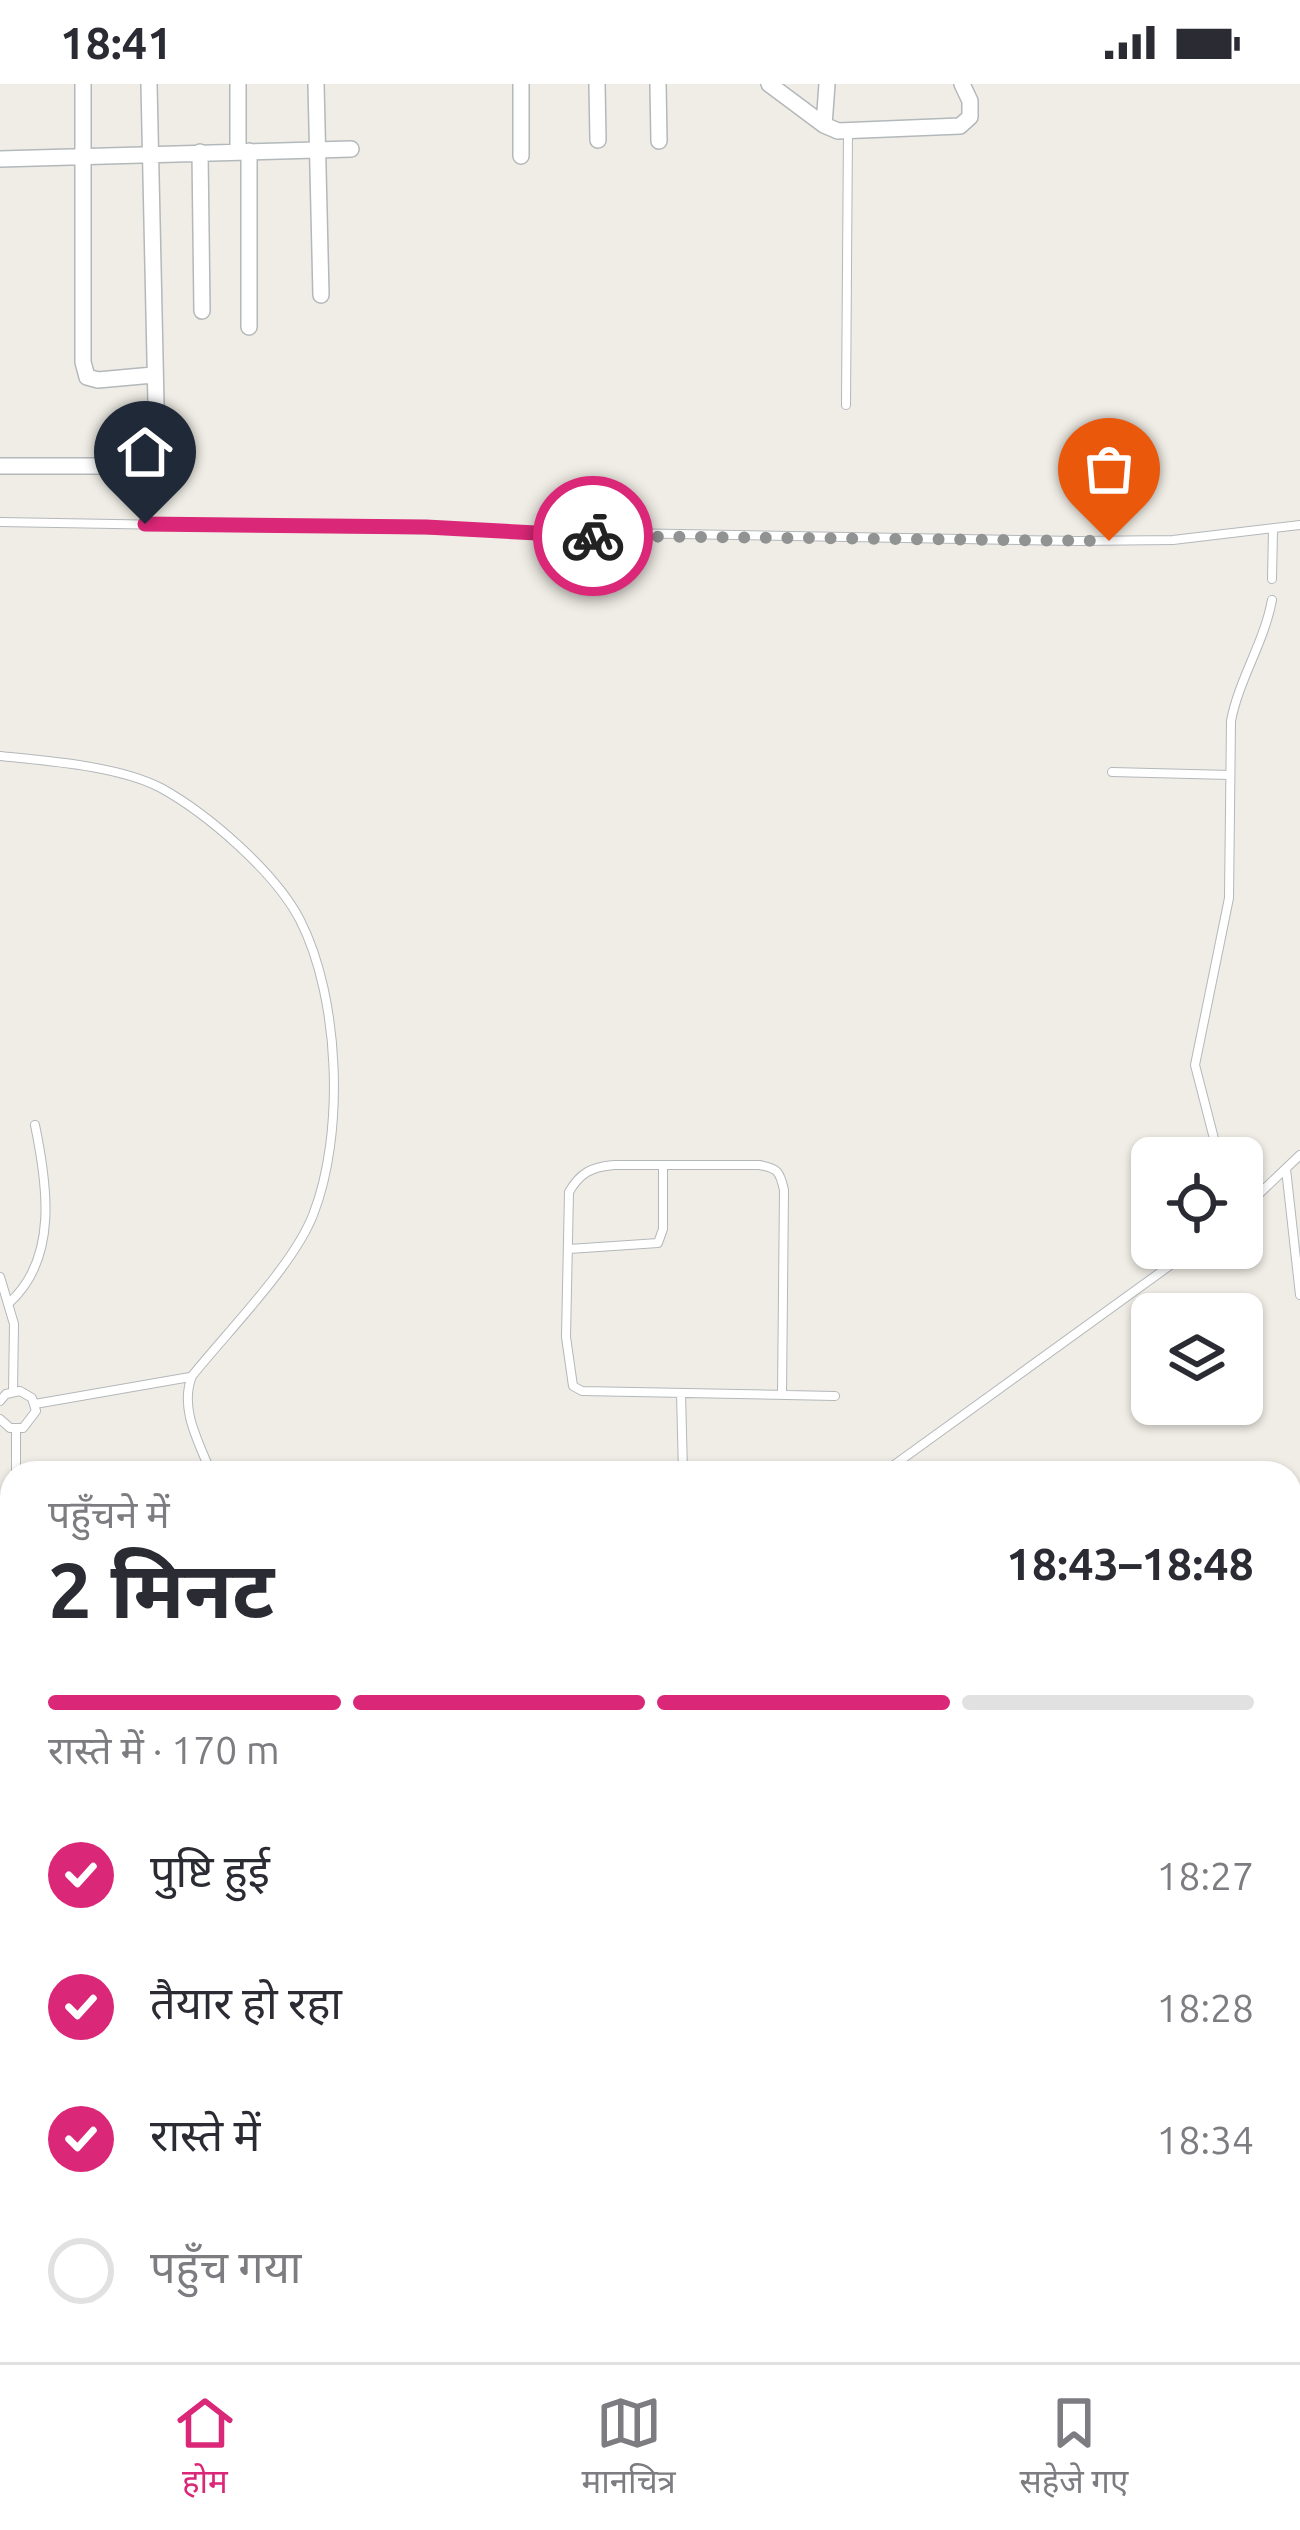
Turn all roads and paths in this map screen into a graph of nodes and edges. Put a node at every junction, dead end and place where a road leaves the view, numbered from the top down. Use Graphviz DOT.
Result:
graph roads {
  1 [pos="83,84"];
  2 [pos="149,84"];
  3 [pos="238,84"];
  4 [pos="316,84"];
  5 [pos="521,84"];
  6 [pos="597,84"];
  7 [pos="658,84"];
  8 [pos="827,84"];
  9 [pos="962,84"];
  10 [pos="771,85"];
  11 [pos="824,125"];
  12 [pos="848,131"];
  13 [pos="598,140"];
  14 [pos="659,141"];
  15 [pos="352,149"];
  16 [pos="316,150"];
  17 [pos="243,151"];
  18 [pos="200,152"];
  19 [pos="150,153"];
  20 [pos="83,156"];
  21 [pos="521,156"];
  22 [pos="0,159"];
  23 [pos="321,295"];
  24 [pos="202,311"];
  25 [pos="249,327"];
  26 [pos="153,375"];
  27 [pos="846,405"];
  28 [pos="0,466"];
  29 [pos="0,522"];
  30 [pos="1300,525"];
  31 [pos="1273,530"];
  32 [pos="1272,579"];
  33 [pos="1272,600"];
  34 [pos="0,756"];
  35 [pos="1112,772"];
  36 [pos="1230,775"];
  37 [pos="35,1125"];
  38 [pos="1214,1137"];
  39 [pos="1300,1155"];
  40 [pos="663,1165"];
  41 [pos="1286,1169"];
  42 [pos="1263,1190"];
  43 [pos="569,1249"];
  44 [pos="1165,1269"];
  45 [pos="0,1277"];
  46 [pos="1300,1295"];
  47 [pos="9,1303"];
  48 [pos="192,1376"];
  49 [pos="13,1391"];
  50 [pos="681,1393"];
  51 [pos="782,1395"];
  52 [pos="835,1396"];
  53 [pos="0,1401"];
  54 [pos="35,1404"];
  55 [pos="0,1419"];
  56 [pos="16,1429"];
  57 [pos="16,1461"];
  58 [pos="207,1461"];
  59 [pos="683,1461"];
  60 [pos="900,1461"];
  1 -- 20 [label="street"];
  2 -- 19 [label="street"];
  3 -- 17 [label="street"];
  4 -- 16 [label="street"];
  5 -- 21 [label="street"];
  6 -- 13 [label="street"];
  7 -- 14 [label="street"];
  8 -- 11 [label="street"];
  9 -- 12 [label="street"];
  10 -- 11 [label="street"];
  11 -- 12 [label="street"];
  12 -- 27 [label="lane"];
  15 -- 16 [label="street"];
  16 -- 17 [label="street"];
  16 -- 23 [label="street"];
  17 -- 18 [label="street"];
  17 -- 25 [label="street"];
  18 -- 19 [label="street"];
  18 -- 24 [label="street"];
  19 -- 20 [label="street"];
  19 -- 26 [label="street"];
  20 -- 22 [label="street"];
  20 -- 26 [label="street"];
  26 -- 28 [label="street"];
  29 -- 31 [label="lane"];
  30 -- 31 [label="lane"];
  31 -- 32 [label="lane"];
  33 -- 36 [label="lane"];
  34 -- 48 [label="lane"];
  35 -- 36 [label="lane"];
  36 -- 38 [label="lane"];
  37 -- 47 [label="lane"];
  39 -- 41 [label="lane"];
  40 -- 43 [label="lane"];
  40 -- 43 [label="lane"];
  40 -- 51 [label="lane"];
  41 -- 42 [label="lane"];
  41 -- 46 [label="lane"];
  43 -- 50 [label="lane"];
  44 -- 60 [label="lane"];
  45 -- 47 [label="lane"];
  47 -- 49 [label="lane"];
  48 -- 54 [label="lane"];
  48 -- 58 [label="lane"];
  49 -- 53 [label="lane"];
  49 -- 54 [label="lane"];
  50 -- 51 [label="lane"];
  50 -- 59 [label="lane"];
  51 -- 52 [label="lane"];
  54 -- 56 [label="lane"];
  55 -- 56 [label="lane"];
  56 -- 57 [label="lane"];
}
